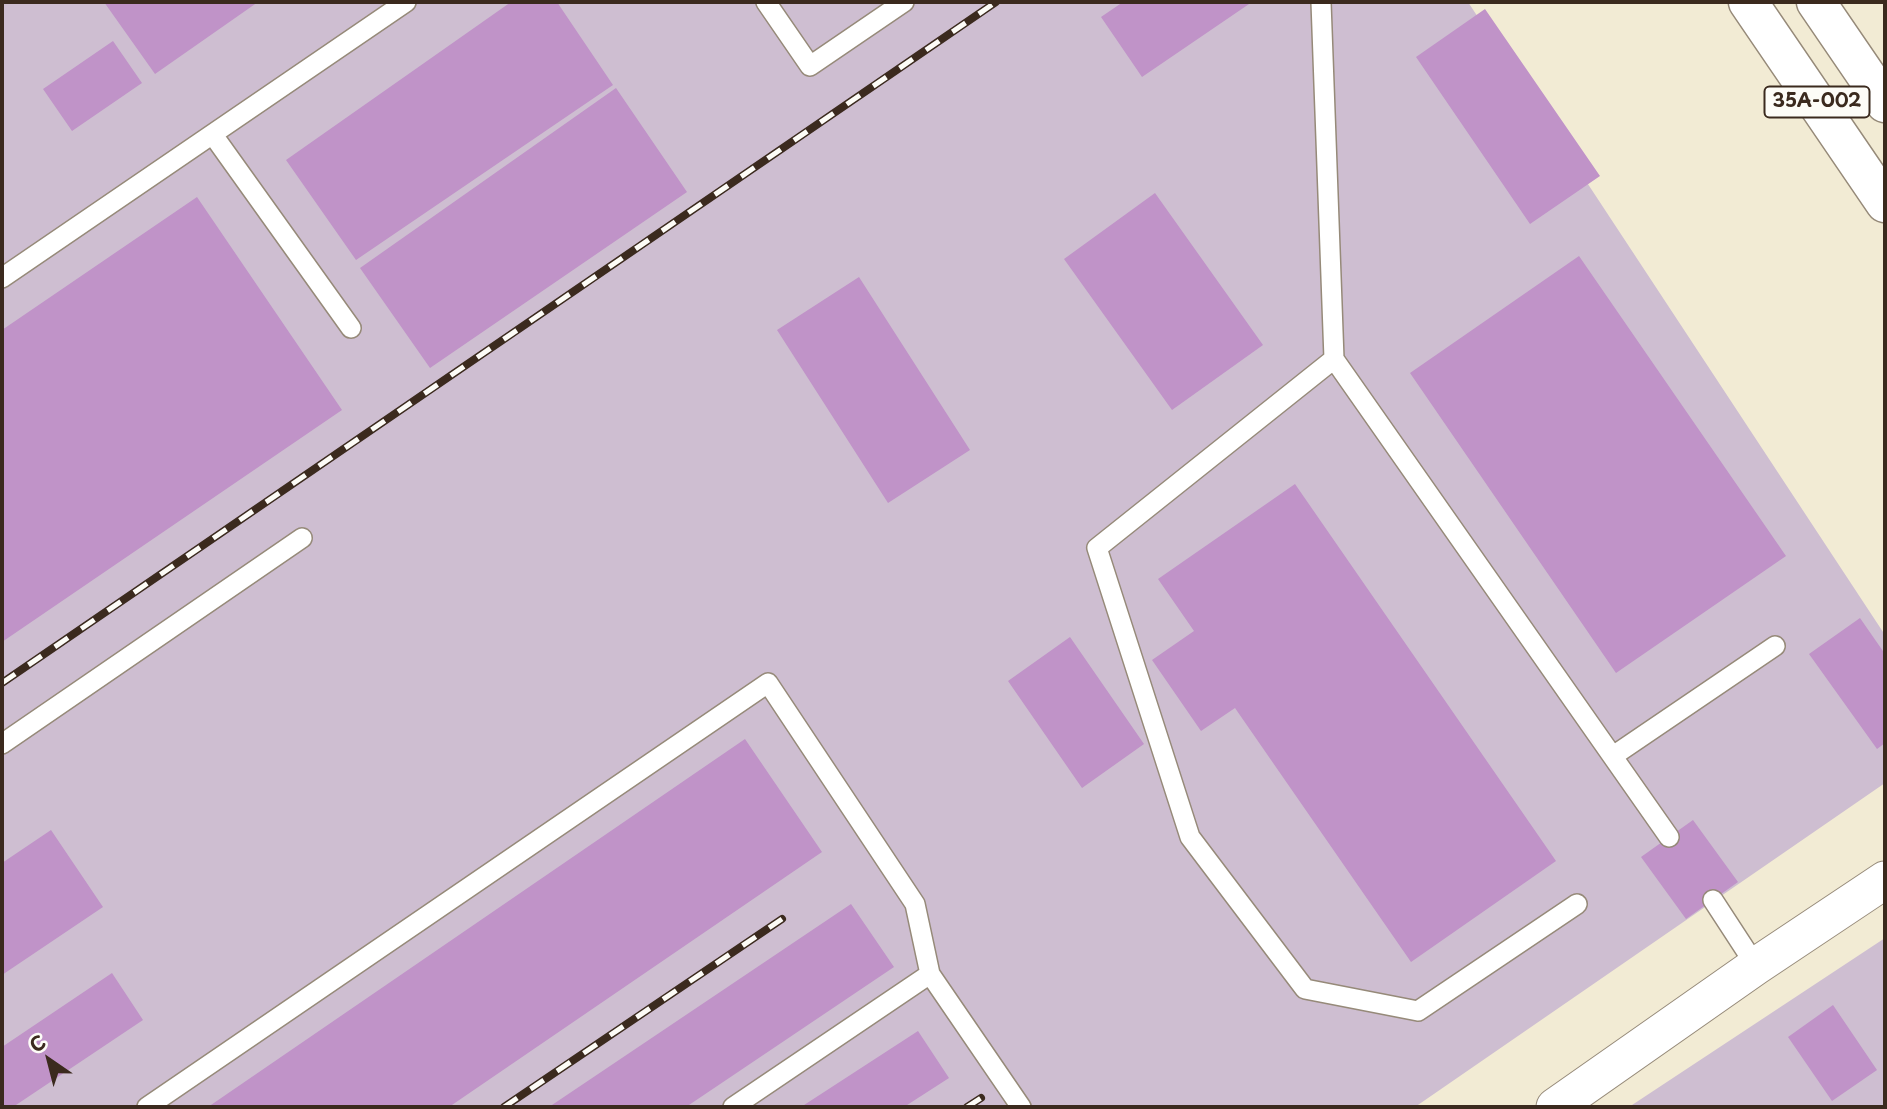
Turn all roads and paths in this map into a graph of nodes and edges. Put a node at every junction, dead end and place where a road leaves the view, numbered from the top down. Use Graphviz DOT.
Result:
graph roads {
  1 [pos="406,2"];
  2 [pos="766,2"];
  3 [pos="904,2"];
  4 [pos="1321,2"];
  5 [pos="1748,2"];
  6 [pos="1816,2"];
  7 [pos="1885,103"];
  8 [pos="213,135"];
  9 [pos="1885,203"];
  10 [pos="2,278"];
  11 [pos="351,328"];
  12 [pos="1334,359"];
  13 [pos="302,538"];
  14 [pos="1775,646"];
  15 [pos="2,744"];
  16 [pos="1613,756"];
  17 [pos="1669,837"];
  18 [pos="1885,880"];
  19 [pos="1713,900"];
  20 [pos="1577,904"];
  21 [pos="1756,967"];
  22 [pos="930,974"];
  23 [pos="148,1107"];
  24 [pos="733,1107"];
  25 [pos="1021,1107"];
  26 [pos="1555,1107"];
  1 -- 8 [label="lane"];
  2 -- 3 [label="lane"];
  4 -- 12 [label="lane"];
  5 -- 9 [label="main road, 35А-002"];
  6 -- 7 [label="main road, 35А-002"];
  8 -- 10 [label="lane"];
  8 -- 11 [label="lane"];
  12 -- 16 [label="lane"];
  12 -- 20 [label="lane"];
  13 -- 15 [label="lane"];
  14 -- 16 [label="lane"];
  16 -- 17 [label="lane"];
  18 -- 21 [label="street"];
  19 -- 21 [label="lane"];
  21 -- 26 [label="street"];
  22 -- 23 [label="lane"];
  22 -- 24 [label="lane"];
  22 -- 25 [label="lane"];
}
